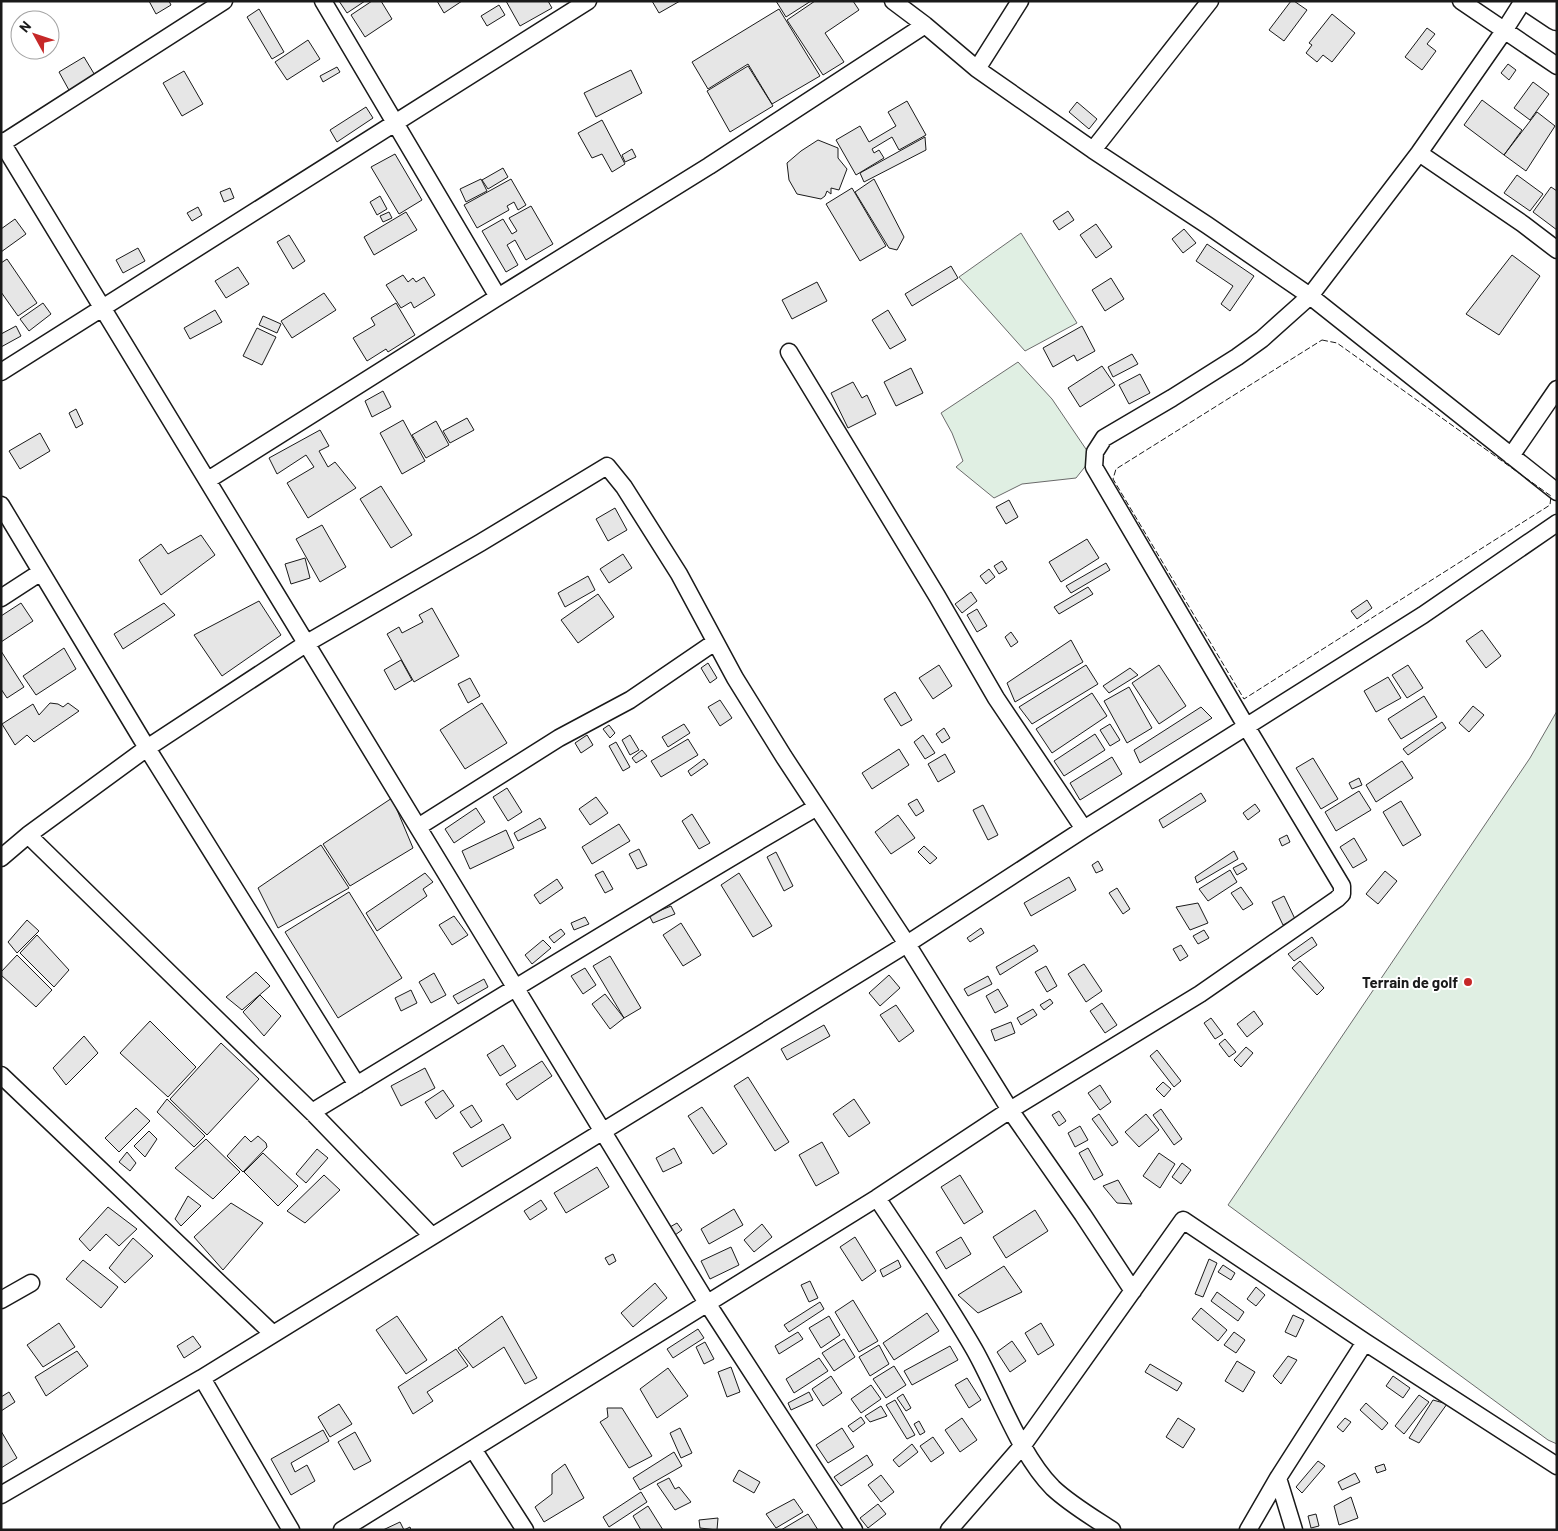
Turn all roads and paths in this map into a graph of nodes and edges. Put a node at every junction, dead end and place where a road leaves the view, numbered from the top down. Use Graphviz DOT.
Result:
graph roads {
  1 [pos="224,1"];
  2 [pos="323,1"];
  3 [pos="588,1"];
  4 [pos="893,1"];
  5 [pos="1020,1"];
  6 [pos="1210,1"];
  7 [pos="1461,1"];
  8 [pos="1523,1"];
  9 [pos="1533,1"];
  10 [pos="1557,17"];
  11 [pos="925,25"];
  12 [pos="1504,32"];
  13 [pos="1557,66"];
  14 [pos="977,69"];
  15 [pos="396,123"];
  16 [pos="2,143"];
  17 [pos="1093,150"];
  18 [pos="1419,153"];
  19 [pos="1557,250"];
  20 [pos="1310,296"];
  21 [pos="498,297"];
  22 [pos="102,308"];
  23 [pos="789,352"];
  24 [pos="1,372"];
  25 [pos="1557,389"];
  26 [pos="1511,456"];
  27 [pos="208,480"];
  28 [pos="1557,492"];
  29 [pos="1,505"];
  30 [pos="1557,523"];
  31 [pos="41,572"];
  32 [pos="1,598"];
  33 [pos="715,642"];
  34 [pos="307,643"];
  35 [pos="1246,726"];
  36 [pos="147,748"];
  37 [pos="817,807"];
  38 [pos="418,827"];
  39 [pos="1084,828"];
  40 [pos="28,836"];
  41 [pos="1,858"];
  42 [pos="907,944"];
  43 [pos="516,989"];
  44 [pos="1,1075"];
  45 [pos="357,1085"];
  46 [pos="1010,1110"];
  47 [pos="312,1112"];
  48 [pos="603,1132"];
  49 [pos="877,1198"];
  50 [pos="432,1236"];
  51 [pos="30,1283"];
  52 [pos="1133,1291"];
  53 [pos="1,1300"];
  54 [pos="707,1303"];
  55 [pos="273,1334"];
  56 [pos="1365,1342"];
  57 [pos="202,1378"];
  58 [pos="1022,1445"];
  59 [pos="473,1449"];
  60 [pos="1557,1466"];
  61 [pos="1278,1478"];
  62 [pos="1,1495"];
  63 [pos="291,1530"];
  64 [pos="342,1530"];
  65 [pos="525,1530"];
  66 [pos="854,1530"];
  67 [pos="949,1530"];
  68 [pos="1112,1530"];
  69 [pos="1248,1530"];
  70 [pos="1294,1530"];
  1 -- 16 [label="street"];
  2 -- 15 [label="street"];
  3 -- 15 [label="street"];
  4 -- 11 [label="street"];
  5 -- 14 [label="street"];
  6 -- 17 [label="street"];
  7 -- 12 [label="street"];
  8 -- 12 [label="street"];
  9 -- 10 [label="highway"];
  11 -- 14 [label="street"];
  11 -- 21 [label="street"];
  12 -- 13 [label="street"];
  12 -- 18 [label="street"];
  14 -- 17 [label="street"];
  15 -- 21 [label="street"];
  15 -- 22 [label="street"];
  16 -- 22 [label="street"];
  17 -- 20 [label="street"];
  18 -- 19 [label="street"];
  18 -- 20 [label="street"];
  20 -- 26 [label="street"];
  20 -- 35 [label="street"];
  21 -- 27 [label="street"];
  22 -- 24 [label="street"];
  22 -- 27 [label="street"];
  23 -- 39 [label="street"];
  25 -- 26 [label="street"];
  26 -- 28 [label="street"];
  27 -- 34 [label="street"];
  29 -- 31 [label="street"];
  30 -- 35 [label="street"];
  31 -- 32 [label="street"];
  31 -- 36 [label="street"];
  33 -- 34 [label="street"];
  33 -- 37 [label="street"];
  33 -- 38 [label="street"];
  34 -- 36 [label="street"];
  34 -- 38 [label="street"];
  35 -- 39 [label="street"];
  35 -- 46 [label="street"];
  36 -- 40 [label="street"];
  36 -- 45 [label="street"];
  37 -- 42 [label="street"];
  37 -- 43 [label="street"];
  38 -- 43 [label="street"];
  39 -- 42 [label="street"];
  40 -- 41 [label="street"];
  40 -- 47 [label="street"];
  42 -- 46 [label="street"];
  42 -- 48 [label="street"];
  43 -- 45 [label="street"];
  43 -- 48 [label="street"];
  44 -- 55 [label="street"];
  45 -- 47 [label="street"];
  46 -- 49 [label="street"];
  46 -- 52 [label="street"];
  47 -- 50 [label="street"];
  48 -- 50 [label="street"];
  48 -- 54 [label="street"];
  49 -- 54 [label="street"];
  49 -- 58 [label="street"];
  50 -- 55 [label="street"];
  51 -- 53 [label="street"];
  52 -- 56 [label="street"];
  52 -- 58 [label="street"];
  54 -- 59 [label="street"];
  54 -- 66 [label="street"];
  55 -- 57 [label="street"];
  56 -- 60 [label="street"];
  56 -- 61 [label="street"];
  57 -- 62 [label="street"];
  57 -- 63 [label="street"];
  58 -- 67 [label="street"];
  58 -- 68 [label="street"];
  59 -- 64 [label="street"];
  59 -- 65 [label="street"];
  61 -- 69 [label="street"];
  61 -- 70 [label="street"];
}
